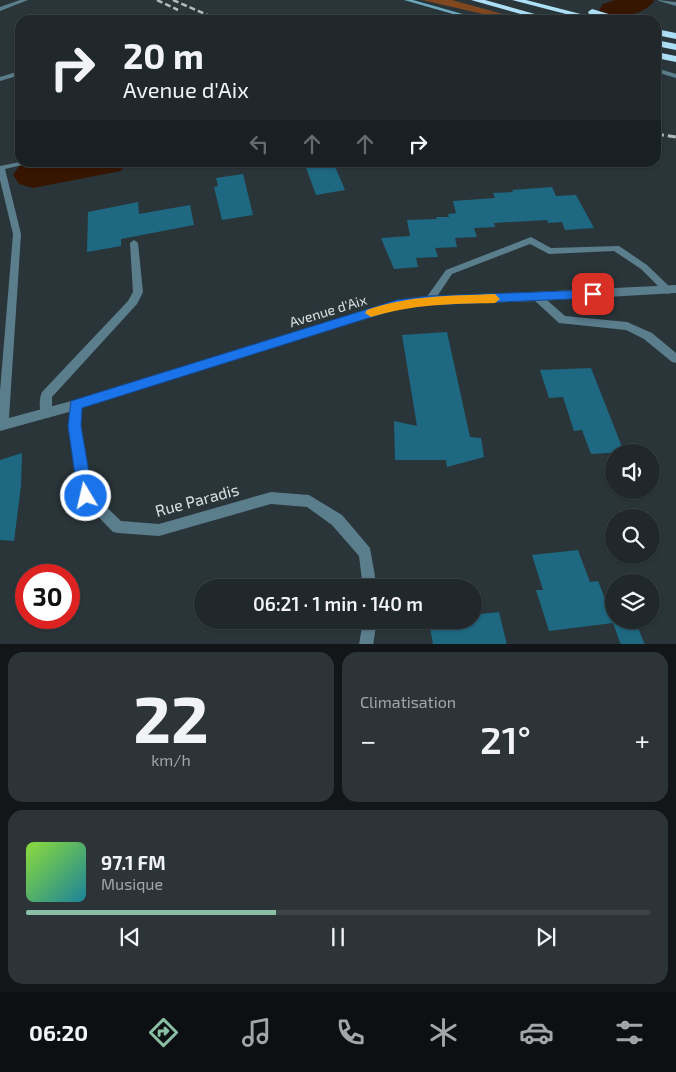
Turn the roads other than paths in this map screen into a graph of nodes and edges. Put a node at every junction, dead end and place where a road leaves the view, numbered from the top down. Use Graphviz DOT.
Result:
graph roads {
  1 [pos="24,0"];
  2 [pos="407,0"];
  3 [pos="475,0"];
  4 [pos="516,0"];
  5 [pos="547,0"];
  6 [pos="661,0"];
  7 [pos="676,4"];
  8 [pos="0,9"];
  9 [pos="462,15"];
  10 [pos="533,15"];
  11 [pos="579,15"];
  12 [pos="601,15"];
  13 [pos="661,33"];
  14 [pos="676,36"];
  15 [pos="661,44"];
  16 [pos="676,47"];
  17 [pos="661,56"];
  18 [pos="676,59"];
  19 [pos="661,72"];
  20 [pos="15,74"];
  21 [pos="676,76"];
  22 [pos="0,79"];
  23 [pos="15,167"];
  24 [pos="2,171"];
  25 [pos="134,243"];
  26 [pos="672,290"];
  27 [pos="536,297"];
  28 [pos="429,301"];
  29 [pos="676,359"];
  30 [pos="75,405"];
  31 [pos="46,413"];
  32 [pos="2,426"];
  33 [pos="368,579"];
  34 [pos="368,629"];
  35 [pos="366,644"];
  1 -- 8 [label="street"];
  2 -- 9 [label="street"];
  3 -- 10 [label="highway"];
  4 -- 11 [label="highway"];
  5 -- 12 [label="highway"];
  6 -- 7 [label="street"];
  13 -- 14 [label="highway"];
  15 -- 16 [label="highway"];
  17 -- 18 [label="highway"];
  19 -- 21 [label="street"];
  20 -- 22 [label="street"];
  23 -- 24 [label="street"];
  24 -- 32 [label="street"];
  25 -- 31 [label="street"];
  26 -- 27 [label="street, Avenue d'Aix"];
  26 -- 28 [label="street"];
  27 -- 28 [label="street, Avenue d'Aix"];
  27 -- 29 [label="street"];
  28 -- 30 [label="street, Avenue d'Aix"];
  30 -- 31 [label="street, Avenue d'Aix"];
  30 -- 33 [label="street, Rue Paradis"];
  31 -- 32 [label="street, Avenue d'Aix"];
  34 -- 35 [label="street"];
}
